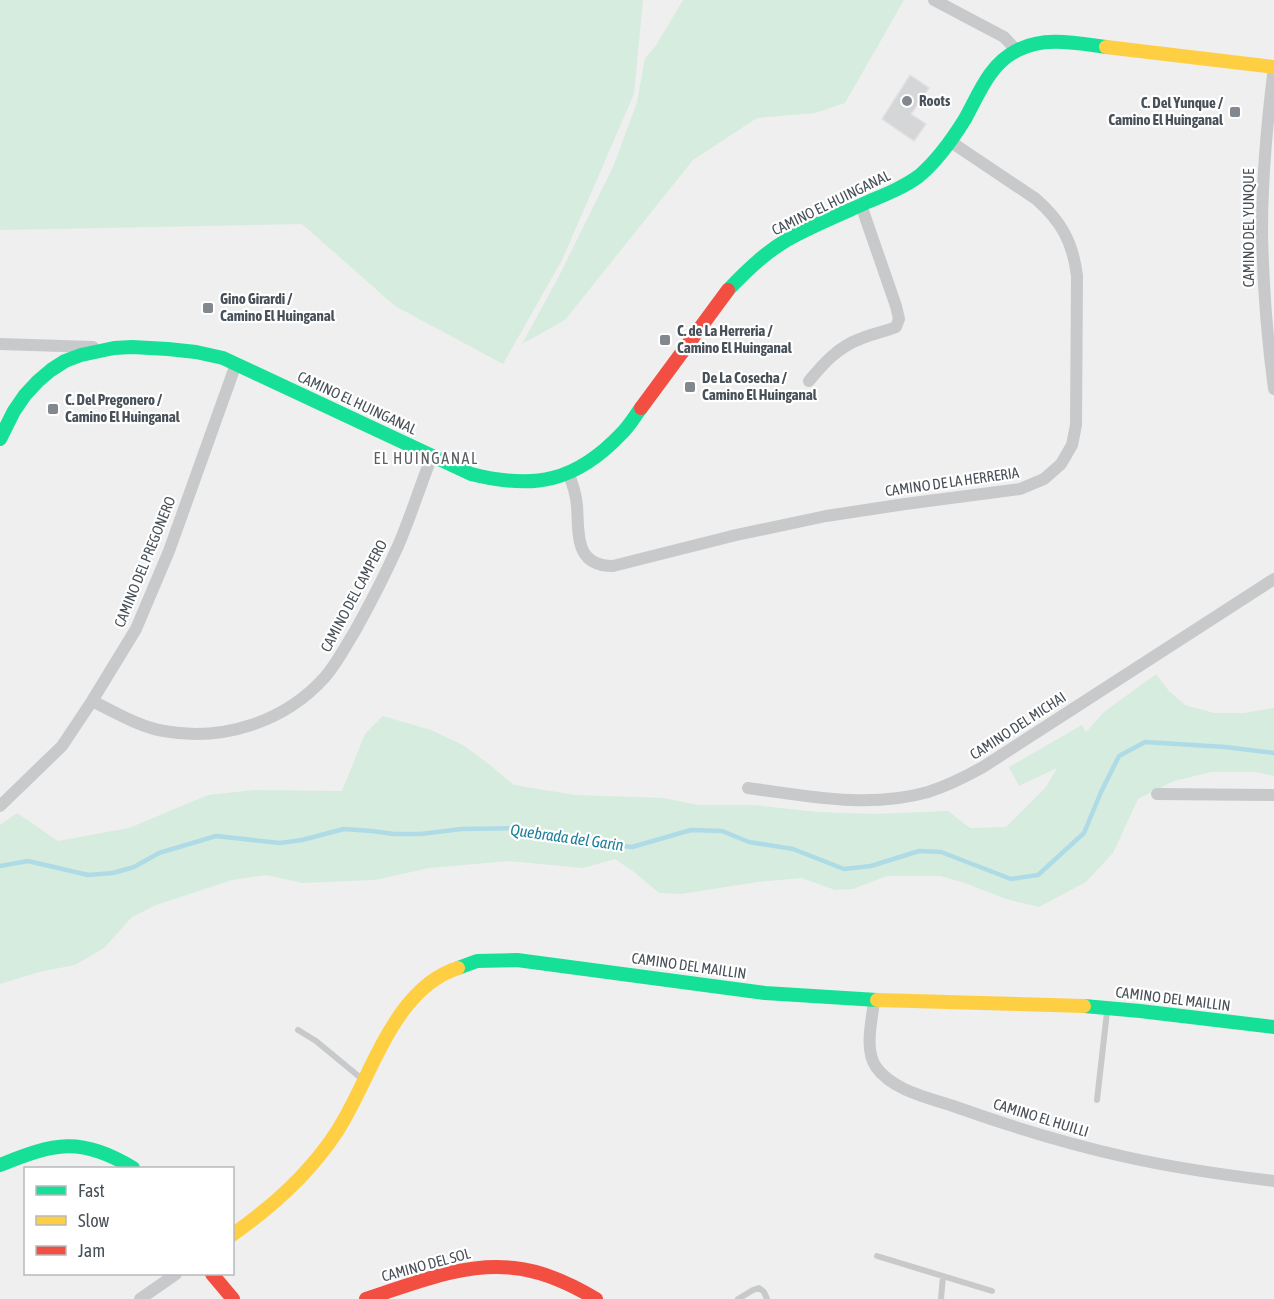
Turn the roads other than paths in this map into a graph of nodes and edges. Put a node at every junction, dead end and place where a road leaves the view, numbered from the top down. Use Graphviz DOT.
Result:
graph roads {
  1 [pos="934,0"];
  2 [pos="1016,50"];
  3 [pos="1274,67"];
  4 [pos="951,142"];
  5 [pos="861,205"];
  6 [pos="0,344"];
  7 [pos="106,348"];
  8 [pos="236,364"];
  9 [pos="809,381"];
  10 [pos="1274,389"];
  11 [pos="0,439"];
  12 [pos="432,456"];
  13 [pos="568,473"];
  14 [pos="1274,579"];
  15 [pos="93,701"];
  16 [pos="748,788"];
  17 [pos="1157,794"];
  18 [pos="1274,795"];
  19 [pos="0,806"];
  20 [pos="874,1001"];
  21 [pos="1107,1008"];
  22 [pos="1274,1028"];
  23 [pos="298,1030"];
  24 [pos="365,1082"];
  25 [pos="1097,1100"];
  26 [pos="0,1165"];
  27 [pos="131,1167"];
  28 [pos="1274,1182"];
  29 [pos="234,1234"];
  30 [pos="878,1256"];
  31 [pos="175,1275"];
  32 [pos="214,1275"];
  33 [pos="943,1276"];
  34 [pos="992,1291"];
  35 [pos="140,1299"];
  36 [pos="233,1299"];
  37 [pos="366,1299"];
  38 [pos="596,1299"];
  39 [pos="738,1299"];
  40 [pos="767,1299"];
  41 [pos="941,1299"];
  1 -- 2 [label="street"];
  2 -- 3 [label="street, CAMINO EL HUINGANAL"];
  2 -- 4 [label="street, CAMINO EL HUINGANAL"];
  3 -- 10 [label="street, CAMINO DEL YUNQUE"];
  4 -- 5 [label="street, CAMINO EL HUINGANAL"];
  4 -- 13 [label="street, CAMINO DE LA HERRERIA"];
  5 -- 9 [label="street"];
  5 -- 13 [label="street, CAMINO EL HUINGANAL"];
  6 -- 7 [label="street"];
  7 -- 8 [label="street, CAMINO EL HUINGANAL"];
  7 -- 11 [label="street, CAMINO EL HUINGANAL"];
  8 -- 12 [label="street, CAMINO EL HUINGANAL"];
  8 -- 15 [label="street, CAMINO DEL PREGONERO"];
  12 -- 13 [label="street, CAMINO EL HUINGANAL"];
  12 -- 15 [label="street, CAMINO DEL CAMPERO"];
  14 -- 16 [label="street, CAMINO DEL MICHAI"];
  15 -- 19 [label="street, CAMINO DEL PREGONERO"];
  17 -- 18 [label="street"];
  20 -- 21 [label="street, CAMINO DEL MAILLIN"];
  20 -- 24 [label="street, CAMINO DEL MAILLIN"];
  20 -- 28 [label="street, CAMINO EL HUILLI"];
  21 -- 22 [label="street, CAMINO DEL MAILLIN"];
  21 -- 25 [label="lane"];
  23 -- 24 [label="lane"];
  24 -- 29 [label="street, CAMINO DEL MAILLIN"];
  26 -- 27 [label="street"];
  30 -- 33 [label="lane"];
  31 -- 35 [label="street"];
  32 -- 36 [label="street"];
  33 -- 34 [label="lane"];
  33 -- 41 [label="lane"];
  37 -- 38 [label="street, CAMINO DEL SOL"];
  39 -- 40 [label="lane"];
}
